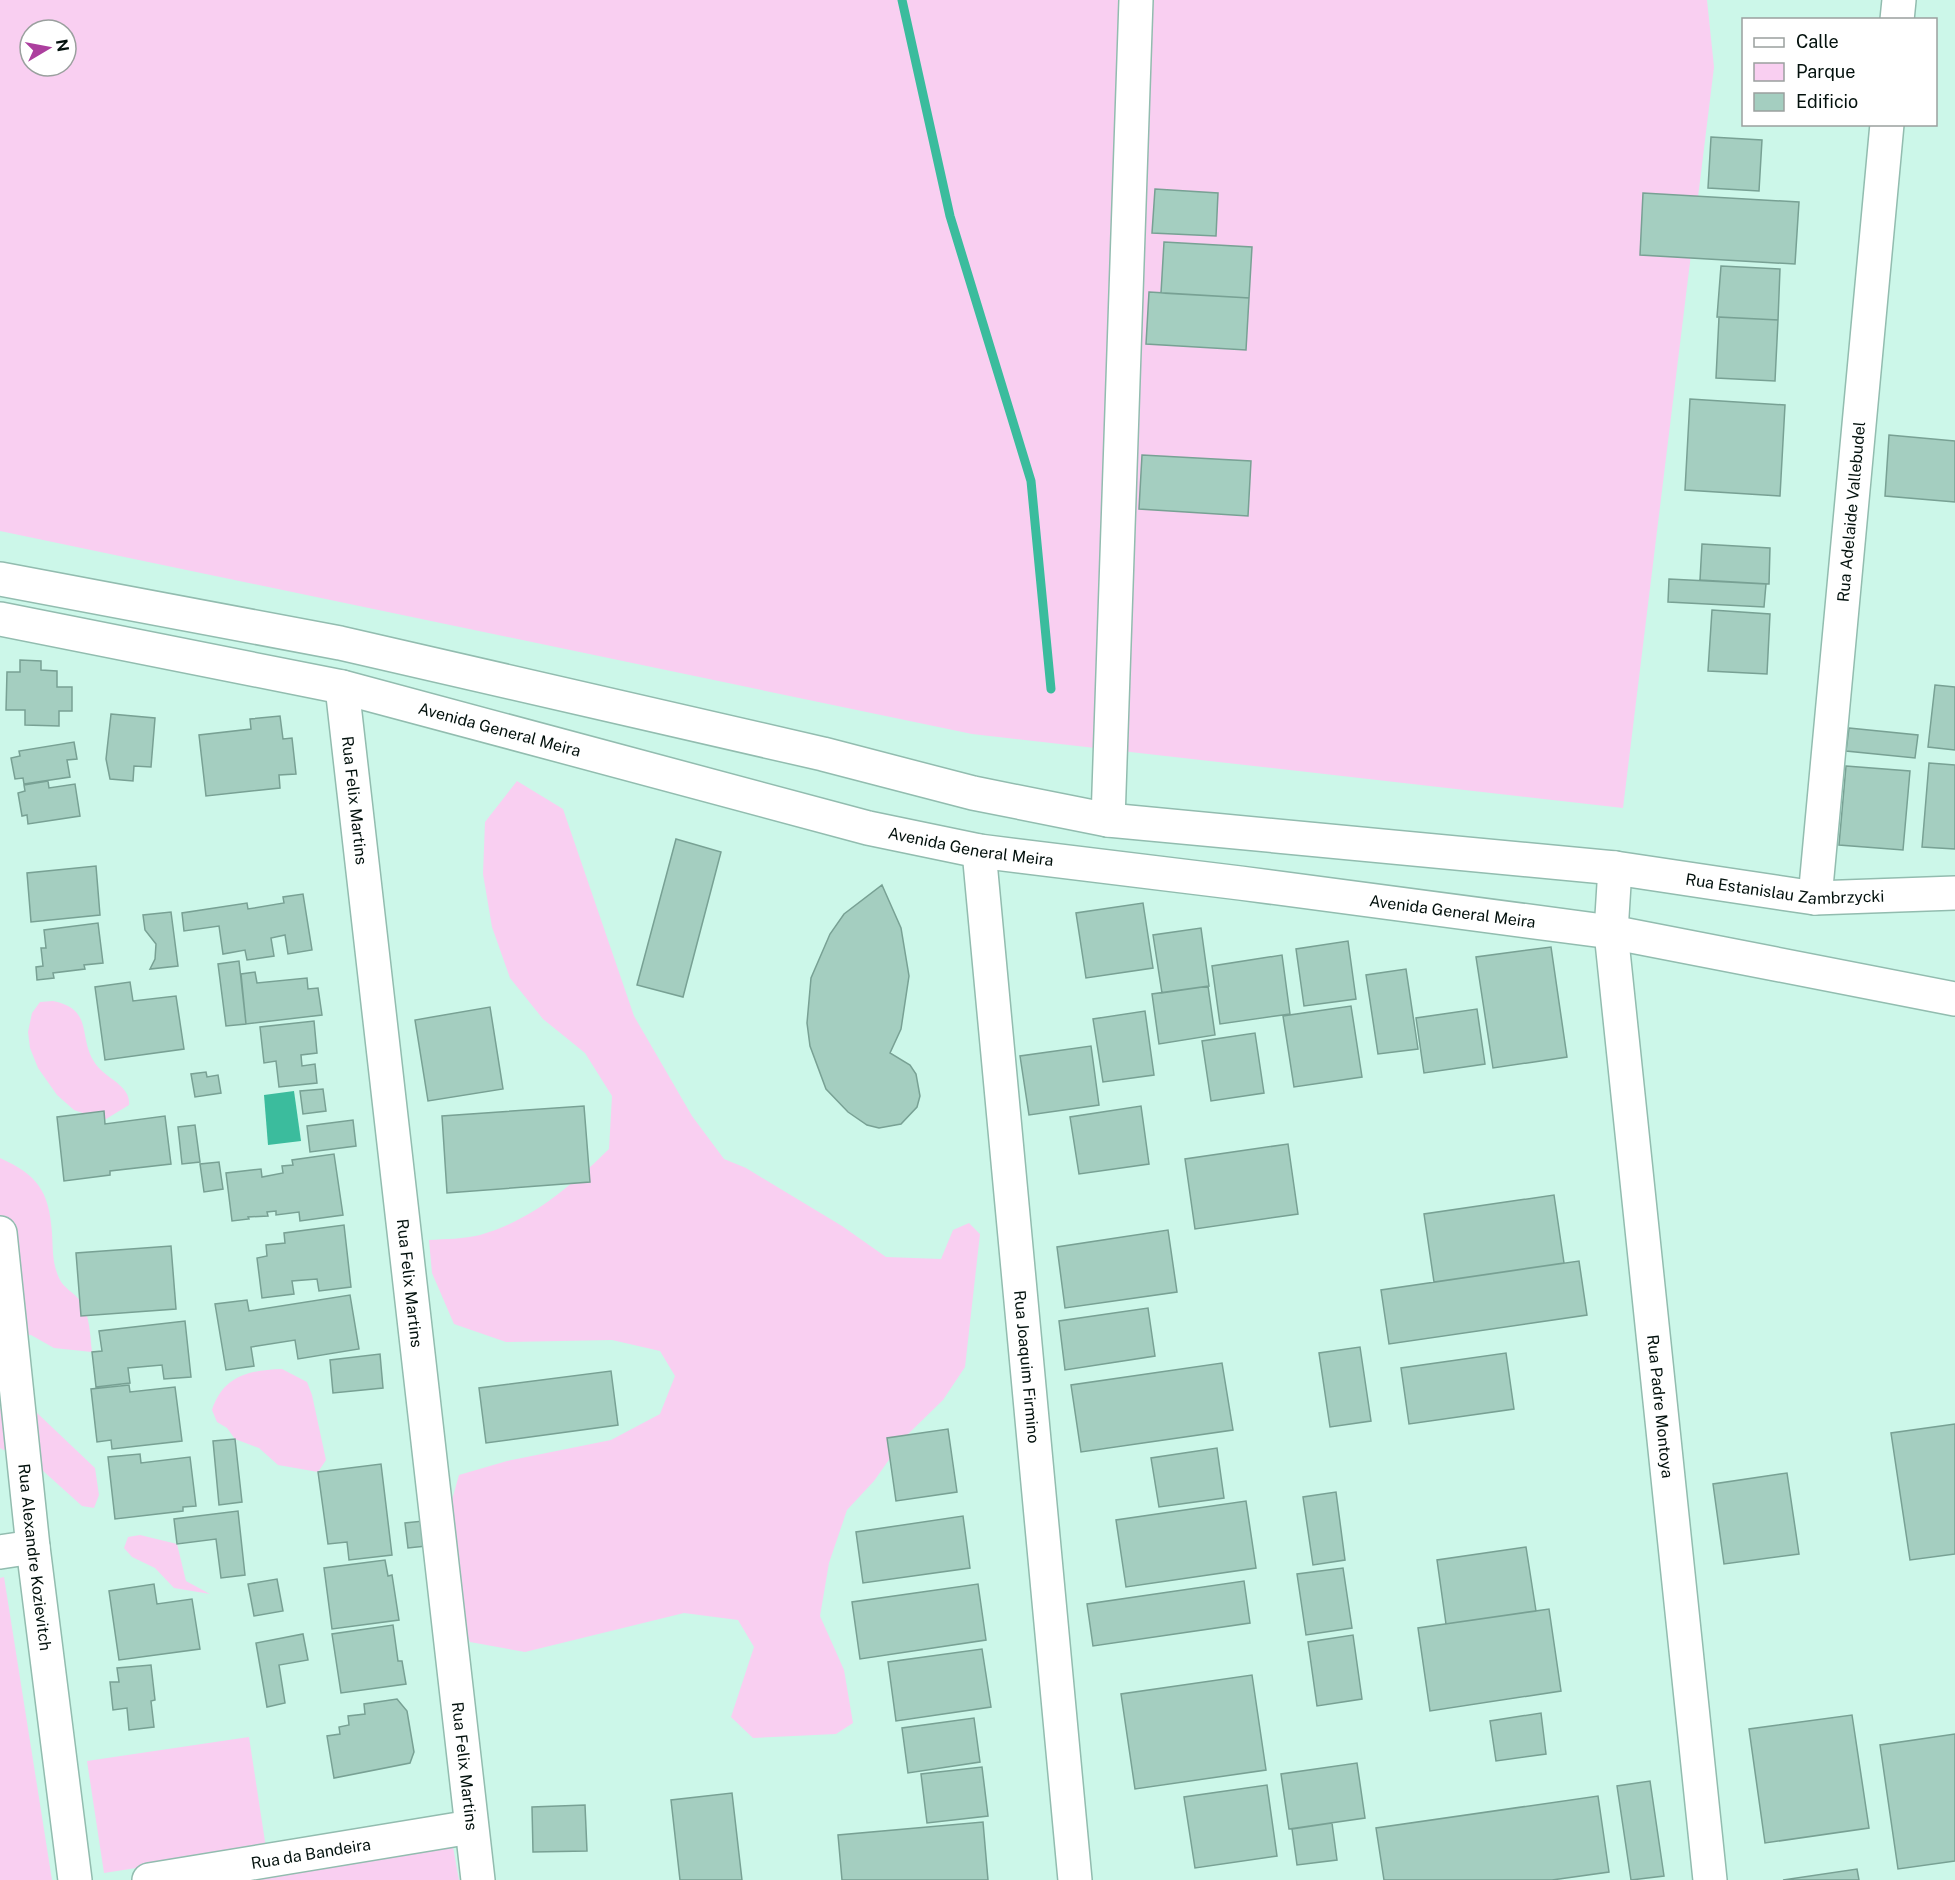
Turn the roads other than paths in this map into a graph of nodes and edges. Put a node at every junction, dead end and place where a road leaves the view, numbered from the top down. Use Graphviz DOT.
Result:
graph roads {
  1 [pos="1136,0"];
  2 [pos="1899,0"];
  3 [pos="1897,18"];
  4 [pos="1887,126"];
  5 [pos="0,579"];
  6 [pos="0,619"];
  7 [pos="342,687"];
  8 [pos="1108,820"];
  9 [pos="979,851"];
  10 [pos="1615,868"];
  11 [pos="1955,893"];
  12 [pos="1815,898"];
  13 [pos="1611,932"];
  14 [pos="1955,999"];
  15 [pos="0,1233"];
  16 [pos="33,1546"];
  17 [pos="0,1552"];
  18 [pos="471,1827"];
  19 [pos="75,1880"];
  20 [pos="148,1880"];
  21 [pos="478,1880"];
  22 [pos="1075,1880"];
  23 [pos="1710,1880"];
  1 -- 8 [label="street"];
  2 -- 3 [label="street"];
  4 -- 12 [label="street, Rua Adelaide Vallebudel"];
  5 -- 8 [label="street"];
  6 -- 7 [label="street, Avenida General Meira"];
  7 -- 9 [label="street, Avenida General Meira"];
  7 -- 18 [label="street, Rua Felix Martins"];
  8 -- 10 [label="street"];
  9 -- 13 [label="street, Avenida General Meira"];
  9 -- 22 [label="street, Rua Joaquim Firmino"];
  10 -- 12 [label="street, Rua Estanislau Zambrzycki"];
  10 -- 13 [label="street, Rua Padre Montoya"];
  11 -- 12 [label="street, Rua Estanislau Zambrzycki"];
  13 -- 14 [label="street, Avenida General Meira"];
  13 -- 23 [label="street, Rua Padre Montoya"];
  15 -- 16 [label="street, Rua Alexandre Kozievitch"];
  16 -- 17 [label="street"];
  16 -- 19 [label="street, Rua Alexandre Kozievitch"];
  18 -- 20 [label="street, Rua da Bandeira"];
  18 -- 21 [label="street, Rua Felix Martins"];
}
